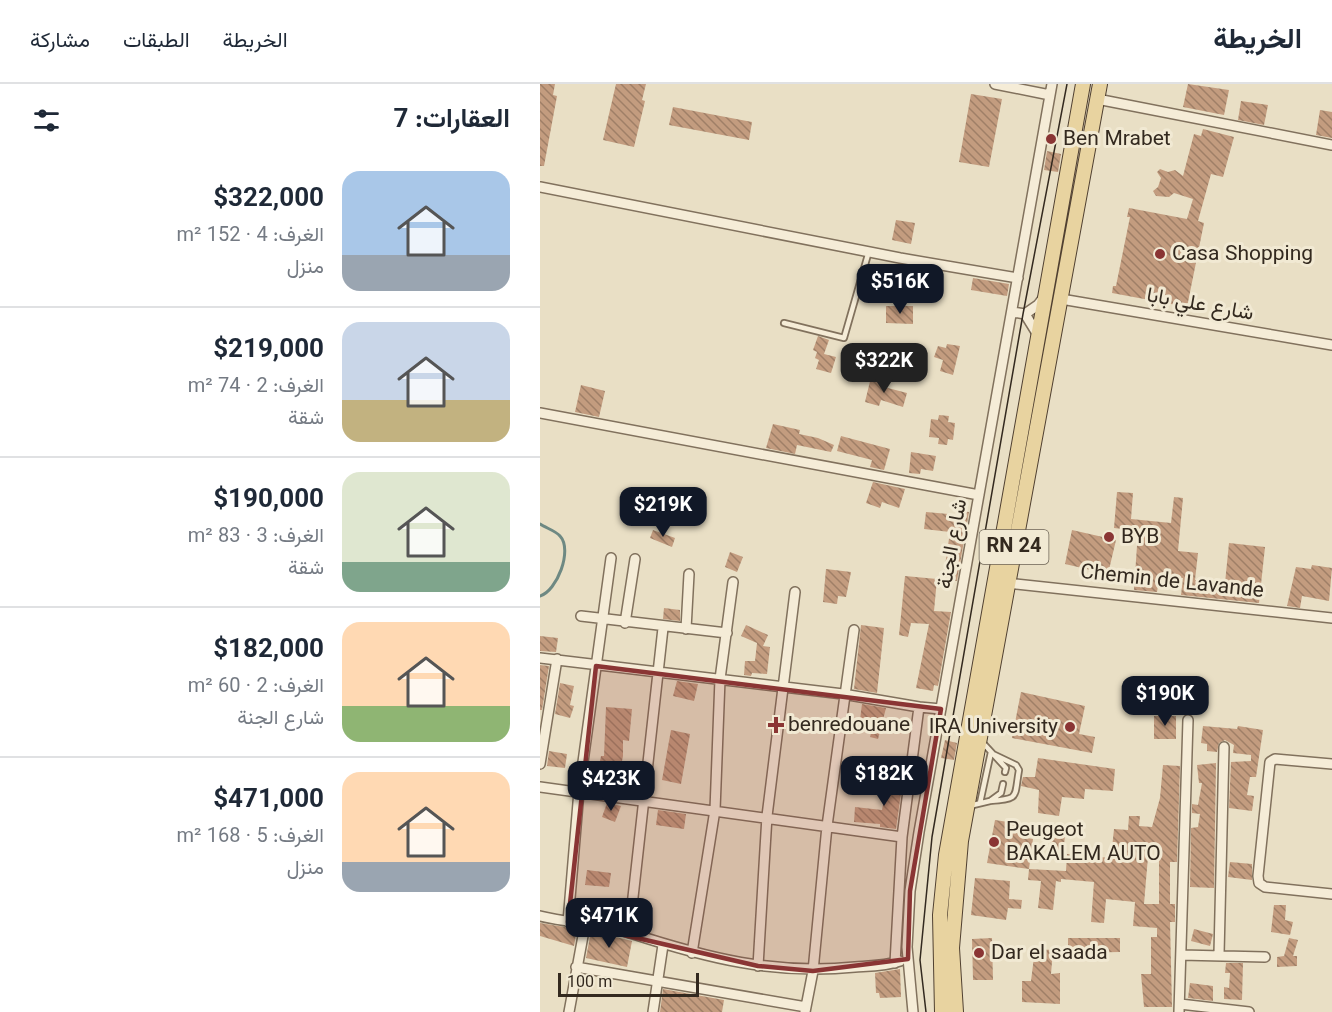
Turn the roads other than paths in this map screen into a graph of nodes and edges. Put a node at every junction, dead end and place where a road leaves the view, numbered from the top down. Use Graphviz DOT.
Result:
graph roads {
  1 [pos="995,84"];
  2 [pos="1052,84"];
  3 [pos="1083,84"];
  4 [pos="1100,84"];
  5 [pos="1050,95"];
  6 [pos="1097,99"];
  7 [pos="1332,145"];
  8 [pos="540,187"];
  9 [pos="869,251"];
  10 [pos="1018,278"];
  11 [pos="1045,295"];
  12 [pos="1062,299"];
  13 [pos="1013,312"];
  14 [pos="1025,314"];
  15 [pos="784,323"];
  16 [pos="1038,335"];
  17 [pos="1332,345"];
  18 [pos="540,414"];
  19 [pos="979,495"];
  20 [pos="610,558"];
  21 [pos="635,559"];
  22 [pos="689,574"];
  23 [pos="733,582"];
  24 [pos="1007,583"];
  25 [pos="795,591"];
  26 [pos="581,616"];
  27 [pos="1332,618"];
  28 [pos="603,621"];
  29 [pos="625,623"];
  30 [pos="663,627"];
  31 [pos="686,629"];
  32 [pos="854,630"];
  33 [pos="727,633"];
  34 [pos="540,658"];
  35 [pos="557,659"];
  36 [pos="596,666"];
  37 [pos="657,671"];
  38 [pos="720,679"];
  39 [pos="784,687"];
  40 [pos="843,694"];
  41 [pos="919,707"];
  42 [pos="940,709"];
  43 [pos="1188,720"];
  44 [pos="979,738"];
  45 [pos="1224,747"];
  46 [pos="992,753"];
  47 [pos="540,764"];
  48 [pos="1332,764"];
  49 [pos="1005,772"];
  50 [pos="1003,784"];
  51 [pos="540,787"];
  52 [pos="579,791"];
  53 [pos="644,800"];
  54 [pos="990,801"];
  55 [pos="973,805"];
  56 [pos="715,810"];
  57 [pos="767,816"];
  58 [pos="827,826"];
  59 [pos="902,837"];
  60 [pos="1332,894"];
  61 [pos="540,916"];
  62 [pos="568,922"];
  63 [pos="585,925"];
  64 [pos="629,933"];
  65 [pos="663,945"];
  66 [pos="692,953"];
  67 [pos="1219,954"];
  68 [pos="1181,955"];
  69 [pos="1265,957"];
  70 [pos="908,959"];
  71 [pos="895,963"];
  72 [pos="758,966"];
  73 [pos="576,967"];
  74 [pos="813,971"];
  75 [pos="658,982"];
  76 [pos="1179,1008"];
  77 [pos="806,1010"];
  78 [pos="569,1012"];
  79 [pos="653,1012"];
  80 [pos="913,1012"];
  81 [pos="942,1012"];
  82 [pos="956,1012"];
  83 [pos="1249,1012"];
  1 -- 5 [label="street"];
  2 -- 5 [label="street, شارع الجنة"];
  3 -- 11 [label="main road, RN 24"];
  4 -- 6 [label="main road, RN 24"];
  5 -- 10 [label="street, شارع الجنة"];
  6 -- 7 [label="street"];
  6 -- 12 [label="main road, RN 24"];
  8 -- 9 [label="street"];
  9 -- 10 [label="street"];
  9 -- 15 [label="lane"];
  10 -- 13 [label="street, شارع الجنة"];
  11 -- 14 [label="street"];
  11 -- 16 [label="main road, RN 24"];
  12 -- 17 [label="street, شارع علي بابا"];
  12 -- 24 [label="main road, RN 24"];
  13 -- 14 [label="street"];
  13 -- 19 [label="street, شارع الجنة"];
  14 -- 16 [label="street"];
  16 -- 81 [label="main road, RN 24"];
  18 -- 19 [label="street"];
  19 -- 42 [label="street, شارع الجنة"];
  20 -- 28 [label="street"];
  21 -- 29 [label="street"];
  22 -- 31 [label="street"];
  23 -- 33 [label="street"];
  24 -- 27 [label="street, Chemin de Lavande"];
  24 -- 44 [label="main road, RN 24"];
  25 -- 39 [label="street"];
  26 -- 28 [label="street"];
  28 -- 29 [label="street"];
  28 -- 36 [label="street"];
  29 -- 30 [label="street"];
  30 -- 31 [label="street"];
  30 -- 37 [label="street"];
  31 -- 33 [label="street"];
  32 -- 40 [label="street"];
  33 -- 38 [label="street"];
  34 -- 35 [label="street"];
  35 -- 36 [label="street"];
  35 -- 47 [label="street"];
  36 -- 37 [label="street"];
  36 -- 52 [label="street"];
  37 -- 38 [label="street"];
  37 -- 53 [label="street"];
  38 -- 39 [label="street"];
  38 -- 56 [label="street"];
  39 -- 40 [label="street"];
  39 -- 57 [label="street"];
  40 -- 41 [label="street"];
  40 -- 58 [label="street"];
  41 -- 42 [label="street"];
  41 -- 59 [label="street"];
  42 -- 70 [label="street, شارع الجنة"];
  43 -- 68 [label="street"];
  44 -- 46 [label="lane"];
  44 -- 55 [label="main road, RN 24"];
  45 -- 67 [label="street"];
  46 -- 49 [label="lane"];
  46 -- 54 [label="lane"];
  46 -- 55 [label="lane"];
  48 -- 60 [label="street"];
  50 -- 54 [label="lane"];
  51 -- 52 [label="street"];
  52 -- 53 [label="street"];
  52 -- 62 [label="street"];
  53 -- 56 [label="street"];
  53 -- 64 [label="street"];
  54 -- 55 [label="lane"];
  55 -- 82 [label="main road, RN 24"];
  56 -- 57 [label="street"];
  56 -- 66 [label="street"];
  57 -- 58 [label="street"];
  57 -- 72 [label="street"];
  58 -- 59 [label="street"];
  58 -- 74 [label="street"];
  59 -- 71 [label="street"];
  61 -- 62 [label="street"];
  62 -- 63 [label="street"];
  63 -- 64 [label="street"];
  63 -- 73 [label="street"];
  64 -- 65 [label="street"];
  65 -- 66 [label="street"];
  65 -- 75 [label="street"];
  66 -- 72 [label="street"];
  67 -- 68 [label="street"];
  67 -- 69 [label="street"];
  68 -- 76 [label="street"];
  70 -- 71 [label="street"];
  70 -- 80 [label="street, شارع الجنة"];
  71 -- 74 [label="street"];
  72 -- 74 [label="street"];
  73 -- 75 [label="street"];
  73 -- 78 [label="street"];
  74 -- 77 [label="street"];
  75 -- 77 [label="street"];
  75 -- 79 [label="street"];
  76 -- 83 [label="street"];
}
